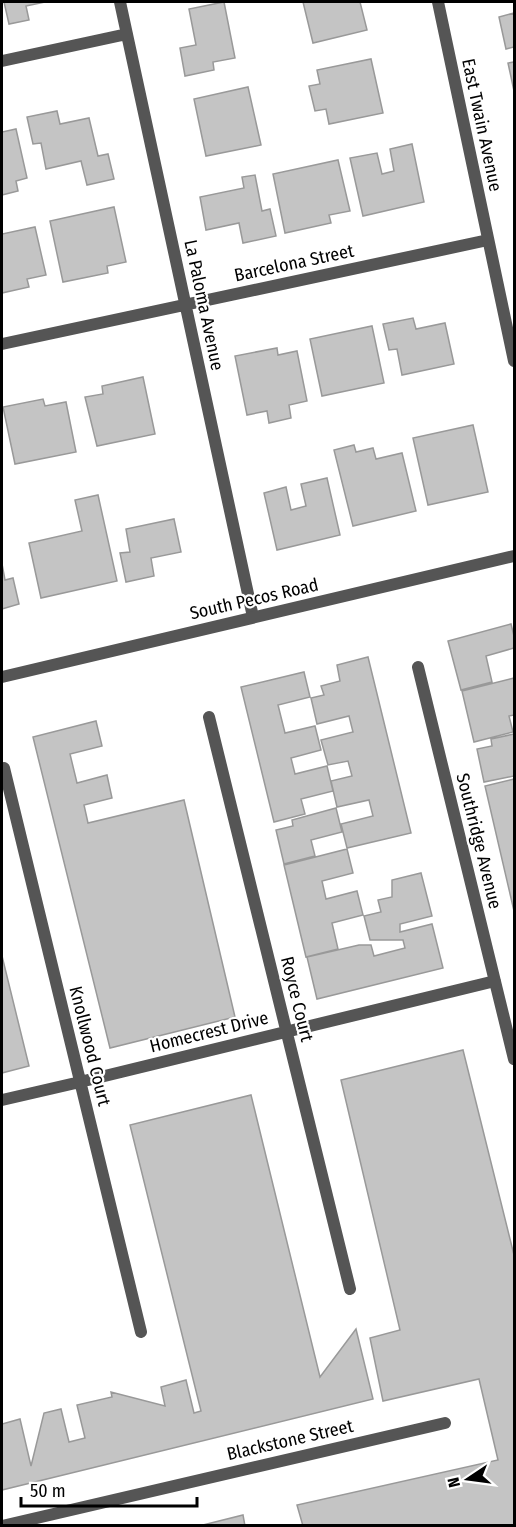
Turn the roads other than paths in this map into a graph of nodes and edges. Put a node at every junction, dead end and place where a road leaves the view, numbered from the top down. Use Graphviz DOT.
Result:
graph roads {
  1 [pos="120,2"];
  2 [pos="438,2"];
  3 [pos="127,34"];
  4 [pos="2,60"];
  5 [pos="488,240"];
  6 [pos="186,304"];
  7 [pos="2,344"];
  8 [pos="514,361"];
  9 [pos="514,556"];
  10 [pos="254,617"];
  11 [pos="418,667"];
  12 [pos="2,677"];
  13 [pos="209,717"];
  14 [pos="4,768"];
  15 [pos="495,981"];
  16 [pos="287,1032"];
  17 [pos="514,1059"];
  18 [pos="80,1082"];
  19 [pos="2,1100"];
  20 [pos="351,1289"];
  21 [pos="141,1332"];
  22 [pos="445,1423"];
  23 [pos="2,1526"];
  1 -- 3 [label="street, La Paloma Avenue"];
  2 -- 5 [label="street, East Twain Avenue"];
  3 -- 4 [label="street"];
  3 -- 6 [label="street, La Paloma Avenue"];
  5 -- 6 [label="street, Barcelona Street"];
  5 -- 8 [label="street, East Twain Avenue"];
  6 -- 7 [label="street, Barcelona Street"];
  6 -- 10 [label="street, La Paloma Avenue"];
  9 -- 10 [label="street, South Pecos Road"];
  10 -- 12 [label="street, South Pecos Road"];
  11 -- 15 [label="street, Southridge Avenue"];
  13 -- 16 [label="street, Royce Court"];
  14 -- 18 [label="street, Knollwood Court"];
  15 -- 16 [label="street, Homecrest Drive"];
  15 -- 17 [label="street, Southridge Avenue"];
  16 -- 18 [label="street, Homecrest Drive"];
  16 -- 20 [label="street, Royce Court"];
  18 -- 19 [label="street, Homecrest Drive"];
  18 -- 21 [label="street, Knollwood Court"];
  22 -- 23 [label="street, Blackstone Street"];
}
